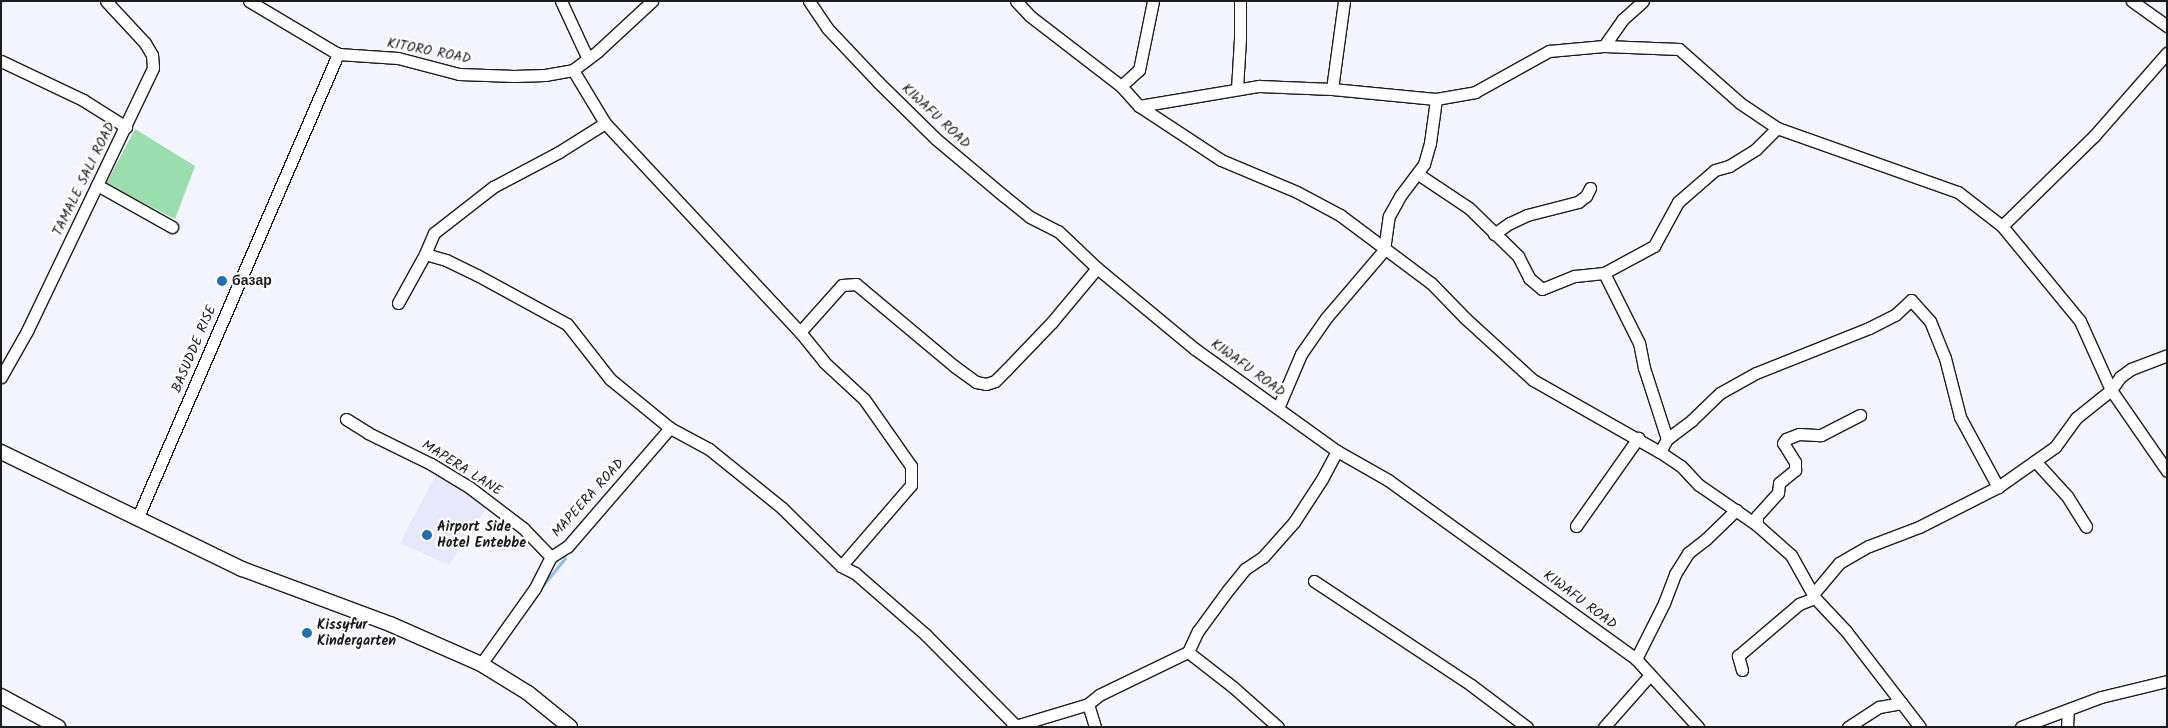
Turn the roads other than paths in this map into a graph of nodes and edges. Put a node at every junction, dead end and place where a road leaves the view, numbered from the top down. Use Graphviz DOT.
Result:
graph roads {
  1 [pos="106,1"];
  2 [pos="249,1"];
  3 [pos="561,1"];
  4 [pos="652,1"];
  5 [pos="809,1"];
  6 [pos="1016,1"];
  7 [pos="1153,1"];
  8 [pos="1240,1"];
  9 [pos="1344,1"];
  10 [pos="1643,1"];
  11 [pos="2132,1"];
  12 [pos="2167,26"];
  13 [pos="1604,46"];
  14 [pos="2167,53"];
  15 [pos="338,54"];
  16 [pos="587,57"];
  17 [pos="1,61"];
  18 [pos="573,70"];
  19 [pos="1120,86"];
  20 [pos="1237,89"];
  21 [pos="1332,89"];
  22 [pos="1436,99"];
  23 [pos="1139,106"];
  24 [pos="605,123"];
  25 [pos="126,127"];
  26 [pos="1777,128"];
  27 [pos="1418,174"];
  28 [pos="97,186"];
  29 [pos="1590,188"];
  30 [pos="172,226"];
  31 [pos="2002,226"];
  32 [pos="1494,234"];
  33 [pos="1384,250"];
  34 [pos="425,254"];
  35 [pos="1097,268"];
  36 [pos="1604,273"];
  37 [pos="398,303"];
  38 [pos="800,332"];
  39 [pos="2167,355"];
  40 [pos="1,377"];
  41 [pos="2111,390"];
  42 [pos="1278,408"];
  43 [pos="1860,415"];
  44 [pos="346,419"];
  45 [pos="670,428"];
  46 [pos="1638,438"];
  47 [pos="1667,439"];
  48 [pos="1337,451"];
  49 [pos="1,452"];
  50 [pos="1660,452"];
  51 [pos="2035,461"];
  52 [pos="2167,471"];
  53 [pos="1998,487"];
  54 [pos="1736,510"];
  55 [pos="137,519"];
  56 [pos="1757,525"];
  57 [pos="1576,526"];
  58 [pos="2086,526"];
  59 [pos="551,557"];
  60 [pos="841,566"];
  61 [pos="1314,581"];
  62 [pos="1815,595"];
  63 [pos="1188,652"];
  64 [pos="1636,659"];
  65 [pos="481,664"];
  66 [pos="1742,670"];
  67 [pos="1650,675"];
  68 [pos="2167,681"];
  69 [pos="1,696"];
  70 [pos="1902,703"];
  71 [pos="1088,704"];
  72 [pos="2068,710"];
  73 [pos="1013,726"];
  74 [pos="58,727"];
  75 [pos="570,727"];
  76 [pos="1095,727"];
  77 [pos="1278,727"];
  78 [pos="1527,727"];
  79 [pos="1604,727"];
  80 [pos="1698,727"];
  81 [pos="1848,727"];
  82 [pos="1920,727"];
  83 [pos="2021,727"];
  84 [pos="2067,727"];
  1 -- 25 [label="street, TAMALE SALI ROAD"];
  2 -- 15 [label="street, KITORO ROAD"];
  3 -- 16 [label="street"];
  4 -- 16 [label="street"];
  5 -- 35 [label="street, KIWAFU ROAD"];
  6 -- 19 [label="street"];
  7 -- 19 [label="street"];
  8 -- 20 [label="street"];
  9 -- 21 [label="street"];
  10 -- 13 [label="street"];
  11 -- 12 [label="street"];
  13 -- 22 [label="street"];
  13 -- 26 [label="street"];
  14 -- 31 [label="street"];
  15 -- 18 [label="street, KITORO ROAD"];
  15 -- 55 [label="street, BASUDDE RISE"];
  16 -- 18 [label="street"];
  17 -- 25 [label="street"];
  18 -- 24 [label="street"];
  19 -- 23 [label="street"];
  20 -- 21 [label="street"];
  20 -- 23 [label="street"];
  21 -- 22 [label="street"];
  22 -- 27 [label="street"];
  23 -- 33 [label="street"];
  24 -- 34 [label="street"];
  24 -- 38 [label="street"];
  25 -- 28 [label="street, TAMALE SALI ROAD"];
  26 -- 31 [label="street"];
  26 -- 36 [label="street"];
  27 -- 32 [label="street"];
  27 -- 33 [label="street"];
  28 -- 30 [label="street"];
  28 -- 40 [label="street, TAMALE SALI ROAD"];
  29 -- 32 [label="street"];
  31 -- 41 [label="street"];
  32 -- 36 [label="street"];
  33 -- 42 [label="street"];
  33 -- 46 [label="street"];
  34 -- 37 [label="street"];
  34 -- 45 [label="street"];
  35 -- 38 [label="street"];
  35 -- 42 [label="street, KIWAFU ROAD"];
  36 -- 47 [label="street"];
  38 -- 60 [label="street"];
  39 -- 41 [label="street"];
  41 -- 51 [label="street"];
  41 -- 52 [label="street"];
  42 -- 48 [label="street, KIWAFU ROAD"];
  43 -- 56 [label="street"];
  44 -- 59 [label="street, MAPERA LANE"];
  45 -- 59 [label="street, MAPEERA ROAD"];
  45 -- 60 [label="street"];
  46 -- 50 [label="street"];
  46 -- 57 [label="street"];
  47 -- 50 [label="street"];
  47 -- 53 [label="street"];
  48 -- 63 [label="street"];
  48 -- 64 [label="street, KIWAFU ROAD"];
  49 -- 55 [label="street"];
  50 -- 54 [label="street"];
  51 -- 53 [label="street"];
  51 -- 58 [label="street"];
  53 -- 62 [label="street"];
  54 -- 56 [label="street"];
  54 -- 64 [label="street"];
  55 -- 65 [label="street"];
  56 -- 62 [label="street"];
  59 -- 65 [label="street, MAPEERA ROAD"];
  60 -- 73 [label="street"];
  61 -- 78 [label="street"];
  62 -- 66 [label="street"];
  62 -- 70 [label="street"];
  63 -- 71 [label="street"];
  63 -- 77 [label="street"];
  64 -- 67 [label="street, KIWAFU ROAD"];
  65 -- 75 [label="street"];
  67 -- 79 [label="street"];
  67 -- 80 [label="street, KIWAFU ROAD"];
  68 -- 72 [label="street"];
  69 -- 74 [label="street"];
  70 -- 81 [label="street"];
  70 -- 82 [label="street"];
  71 -- 73 [label="street"];
  71 -- 76 [label="street"];
  72 -- 83 [label="street"];
  72 -- 84 [label="street"];
}
